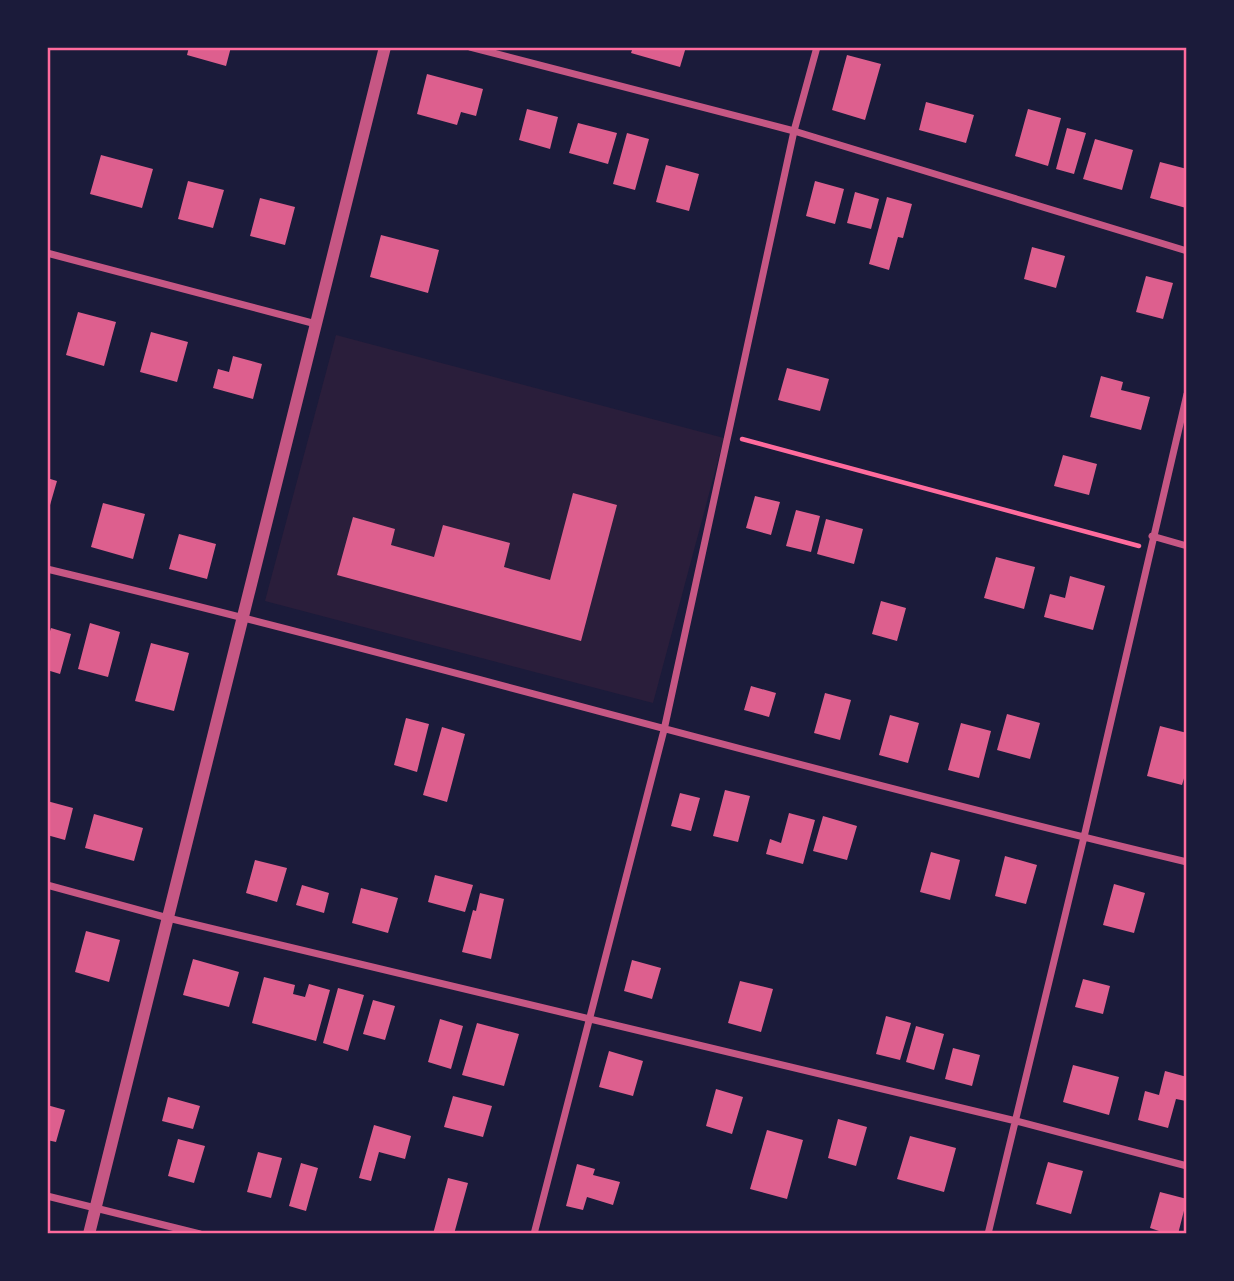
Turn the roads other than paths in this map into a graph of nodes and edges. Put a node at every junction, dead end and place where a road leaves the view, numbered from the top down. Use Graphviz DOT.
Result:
graph roads {
  1 [pos="385,47"];
  2 [pos="470,47"];
  3 [pos="817,47"];
  4 [pos="794,131"];
  5 [pos="1187,251"];
  6 [pos="47,253"];
  7 [pos="316,324"];
  8 [pos="1187,394"];
  9 [pos="1152,537"];
  10 [pos="1187,546"];
  11 [pos="47,569"];
  12 [pos="243,617"];
  13 [pos="664,730"];
  14 [pos="1084,837"];
  15 [pos="1187,862"];
  16 [pos="47,885"];
  17 [pos="168,918"];
  18 [pos="589,1019"];
  19 [pos="1016,1121"];
  20 [pos="1187,1166"];
  21 [pos="47,1196"];
  22 [pos="95,1208"];
  23 [pos="89,1234"];
  24 [pos="200,1234"];
  25 [pos="534,1234"];
  26 [pos="988,1234"];
  1 -- 7 [label="street"];
  2 -- 4 [label="street"];
  3 -- 4 [label="street"];
  4 -- 5 [label="street"];
  4 -- 13 [label="street"];
  6 -- 7 [label="street"];
  7 -- 12 [label="street"];
  8 -- 9 [label="street"];
  9 -- 10 [label="street"];
  9 -- 14 [label="street"];
  11 -- 12 [label="street"];
  12 -- 13 [label="street"];
  12 -- 17 [label="street"];
  13 -- 14 [label="street"];
  13 -- 18 [label="street"];
  14 -- 15 [label="street"];
  14 -- 19 [label="street"];
  16 -- 17 [label="street"];
  17 -- 18 [label="street"];
  17 -- 22 [label="street"];
  18 -- 19 [label="street"];
  18 -- 25 [label="street"];
  19 -- 20 [label="street"];
  19 -- 26 [label="street"];
  21 -- 22 [label="street"];
  22 -- 23 [label="street"];
  22 -- 24 [label="street"];
}
